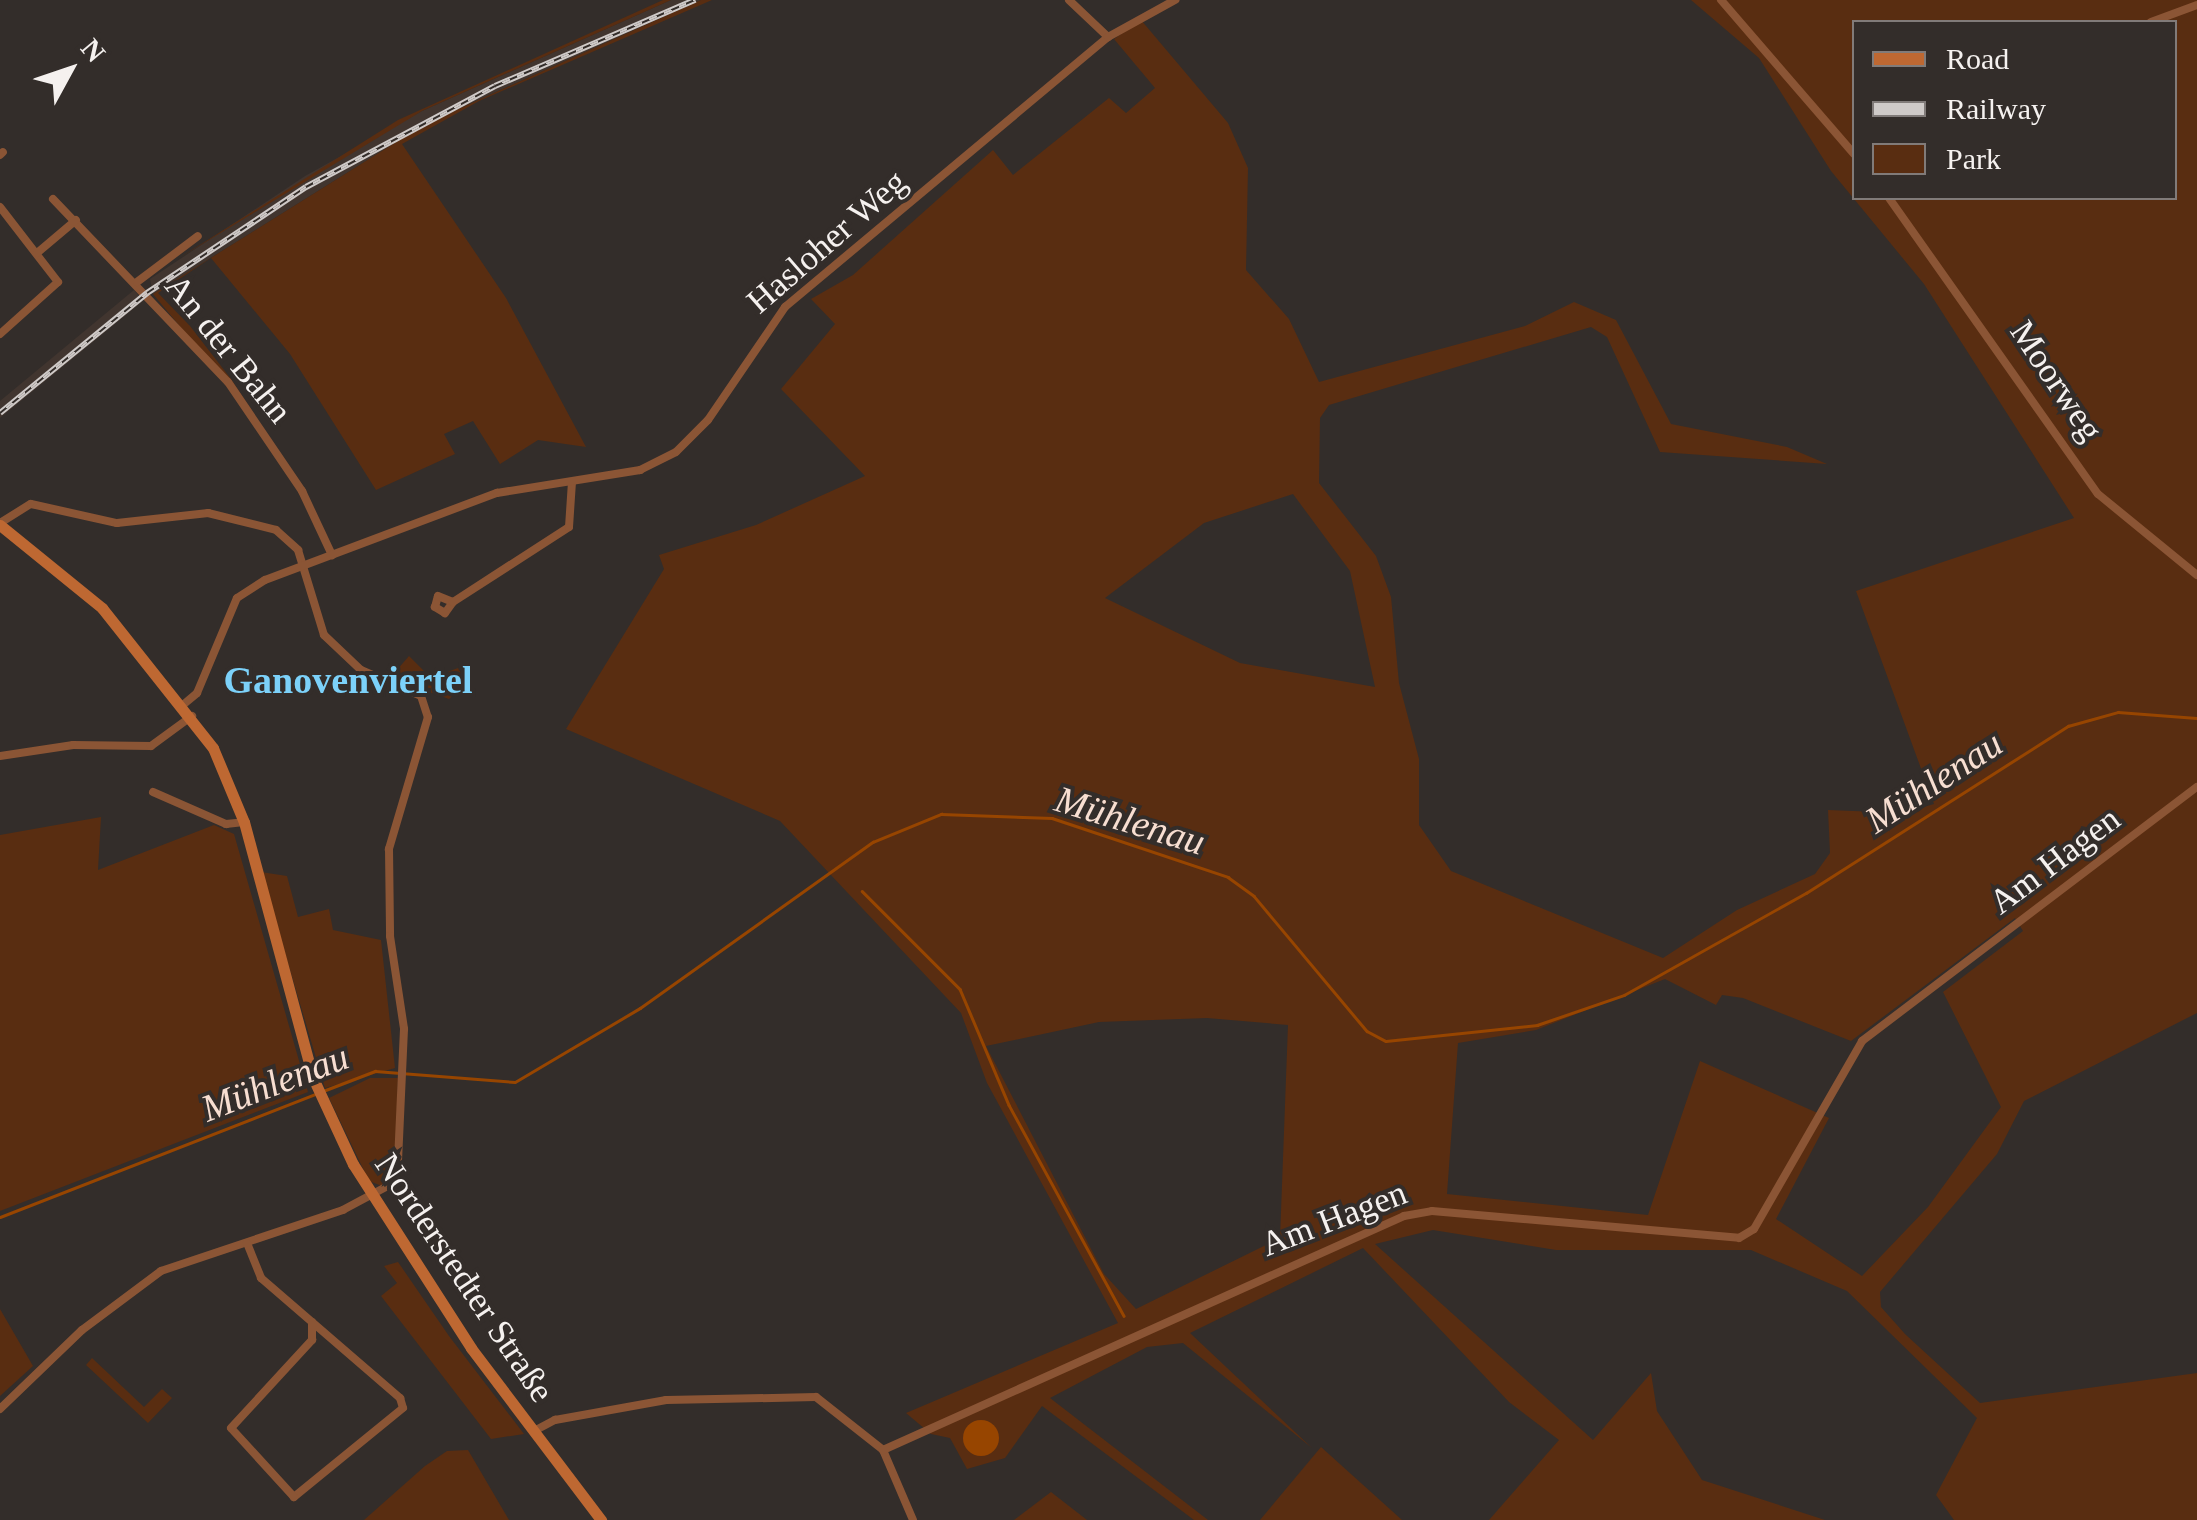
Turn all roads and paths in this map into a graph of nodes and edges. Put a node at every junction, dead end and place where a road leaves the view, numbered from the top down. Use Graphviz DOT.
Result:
graph roads {
  1 [pos="1069,0"];
  2 [pos="1176,0"];
  3 [pos="1721,0"];
  4 [pos="2197,4"];
  5 [pos="2156,20"];
  6 [pos="1108,37"];
  7 [pos="1850,140"];
  8 [pos="53,199"];
  9 [pos="1891,200"];
  10 [pos="0,207"];
  11 [pos="76,220"];
  12 [pos="198,236"];
  13 [pos="37,253"];
  14 [pos="137,282"];
  15 [pos="0,334"];
  16 [pos="572,482"];
  17 [pos="0,524"];
  18 [pos="332,555"];
  19 [pos="302,564"];
  20 [pos="2197,575"];
  21 [pos="453,602"];
  22 [pos="184,704"];
  23 [pos="192,716"];
  24 [pos="0,756"];
  25 [pos="2197,788"];
  26 [pos="153,792"];
  27 [pos="244,822"];
  28 [pos="373,1198"];
  29 [pos="247,1242"];
  30 [pos="312,1322"];
  31 [pos="0,1409"];
  32 [pos="534,1431"];
  33 [pos="884,1450"];
  34 [pos="601,1520"];
  35 [pos="913,1520"];
  1 -- 6 [label="street"];
  2 -- 6 [label="street, Hasloher Weg"];
  3 -- 7 [label="street"];
  4 -- 5 [label="street"];
  6 -- 16 [label="street, Hasloher Weg"];
  8 -- 11 [label="street, An der Bahn"];
  9 -- 20 [label="street, Moorweg"];
  10 -- 13 [label="street"];
  11 -- 13 [label="street"];
  11 -- 14 [label="street, An der Bahn"];
  12 -- 14 [label="street"];
  13 -- 15 [label="street"];
  14 -- 18 [label="street, An der Bahn"];
  16 -- 18 [label="street, Hasloher Weg"];
  16 -- 21 [label="street"];
  17 -- 19 [label="street"];
  17 -- 22 [label="main road, Norderstedter Straße"];
  18 -- 19 [label="street, Hasloher Weg"];
  19 -- 22 [label="street, Hasloher Weg"];
  19 -- 28 [label="street"];
  22 -- 23 [label="main road, Norderstedter Straße"];
  23 -- 24 [label="street"];
  23 -- 27 [label="main road, Norderstedter Straße"];
  25 -- 33 [label="street, Am Hagen"];
  26 -- 27 [label="street"];
  27 -- 28 [label="main road, Norderstedter Straße"];
  28 -- 29 [label="street"];
  28 -- 32 [label="main road, Norderstedter Straße"];
  29 -- 30 [label="street"];
  29 -- 31 [label="street"];
  30 -- 30 [label="street"];
  32 -- 33 [label="street"];
  32 -- 34 [label="main road, Norderstedter Straße"];
  33 -- 35 [label="street"];
}
